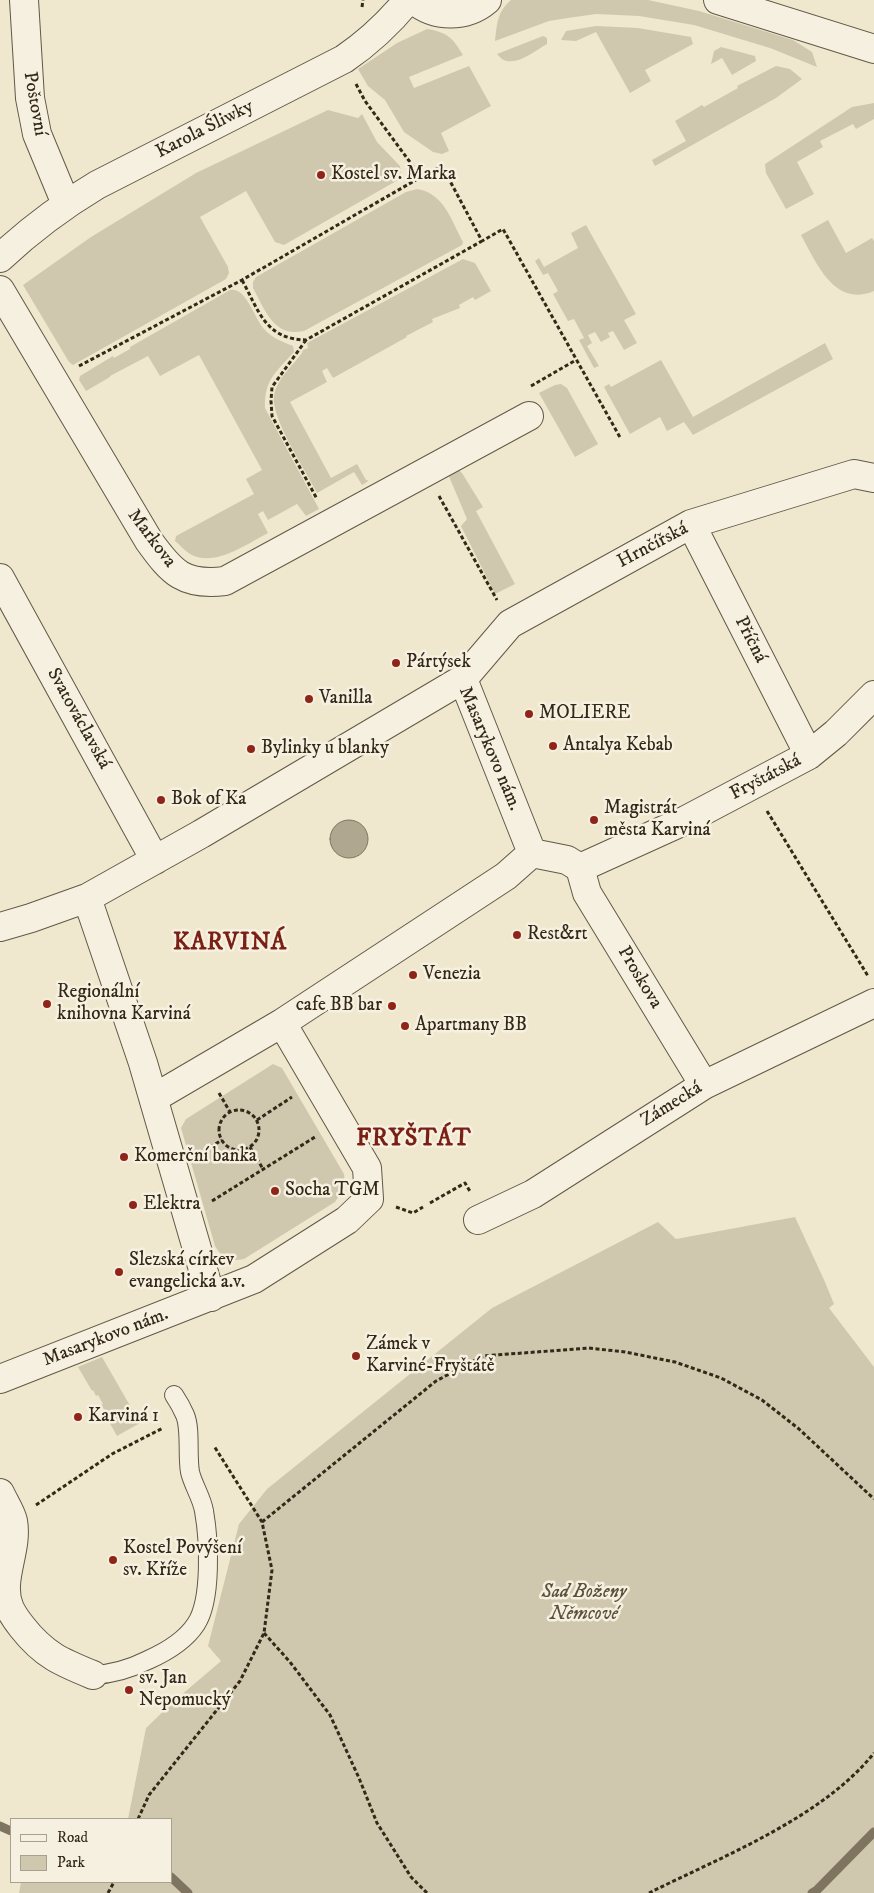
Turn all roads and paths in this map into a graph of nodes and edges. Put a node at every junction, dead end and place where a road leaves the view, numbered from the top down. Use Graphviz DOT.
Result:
graph roads {
  1 [pos="24,0"];
  2 [pos="363,0"];
  3 [pos="408,0"];
  4 [pos="414,0"];
  5 [pos="487,0"];
  6 [pos="718,0"];
  7 [pos="360,15"];
  8 [pos="874,48"];
  9 [pos="344,59"];
  10 [pos="421,177"];
  11 [pos="66,204"];
  12 [pos="482,241"];
  13 [pos="0,258"];
  14 [pos="242,280"];
  15 [pos="0,290"];
  16 [pos="306,340"];
  17 [pos="576,360"];
  18 [pos="52,380"];
  19 [pos="530,416"];
  20 [pos="621,439"];
  21 [pos="426,472"];
  22 [pos="874,478"];
  23 [pos="330,524"];
  24 [pos="691,524"];
  25 [pos="0,578"];
  26 [pos="510,624"];
  27 [pos="463,679"];
  28 [pos="874,695"];
  29 [pos="809,755"];
  30 [pos="752,787"];
  31 [pos="532,853"];
  32 [pos="155,860"];
  33 [pos="580,868"];
  34 [pos="87,898"];
  35 [pos="0,927"];
  36 [pos="871,990"];
  37 [pos="282,1024"];
  38 [pos="316,1082"];
  39 [pos="704,1085"];
  40 [pos="154,1098"];
  41 [pos="257,1120"];
  42 [pos="340,1122"];
  43 [pos="250,1147"];
  44 [pos="263,1169"];
  45 [pos="188,1216"];
  46 [pos="478,1220"];
  47 [pos="211,1297"];
  48 [pos="0,1379"];
  49 [pos="174,1394"];
  50 [pos="186,1416"];
  51 [pos="223,1462"];
  52 [pos="0,1493"];
  53 [pos="874,1499"];
  54 [pos="13,1520"];
  55 [pos="262,1522"];
  56 [pos="264,1633"];
  57 [pos="93,1675"];
  58 [pos="874,1753"];
  59 [pos="138,1818"];
  60 [pos="427,1893"];
  61 [pos="649,1893"];
  1 -- 11 [label="street, Poštovní"];
  2 -- 7 [label="path"];
  3 -- 9 [label="street, Karola Śliwky"];
  4 -- 5 [label="street"];
  6 -- 8 [label="street"];
  9 -- 10 [label="path"];
  9 -- 11 [label="street, Karola Śliwky"];
  10 -- 12 [label="path"];
  10 -- 14 [label="path"];
  11 -- 13 [label="street, Karola Śliwky"];
  12 -- 16 [label="path"];
  12 -- 17 [label="path"];
  14 -- 16 [label="path"];
  14 -- 18 [label="path"];
  15 -- 18 [label="street, Markova"];
  16 -- 23 [label="path"];
  17 -- 19 [label="path"];
  17 -- 20 [label="path"];
  18 -- 23 [label="street, Markova"];
  19 -- 21 [label="street, Markova"];
  21 -- 23 [label="street, Markova"];
  21 -- 26 [label="path"];
  22 -- 24 [label="street, Hrnčířská"];
  24 -- 26 [label="street, Hrnčířská"];
  24 -- 29 [label="street, Příčná"];
  25 -- 32 [label="street, Svatováclavská"];
  26 -- 27 [label="street, Hrnčířská"];
  27 -- 31 [label="street, Masarykovo nám."];
  27 -- 32 [label="street, Masarykovo nám."];
  28 -- 29 [label="street, Fryštátská"];
  29 -- 30 [label="street, Fryštátská"];
  30 -- 33 [label="street, Fryštátská"];
  30 -- 36 [label="path"];
  31 -- 33 [label="street"];
  31 -- 37 [label="street"];
  32 -- 34 [label="street, Masarykovo nám."];
  33 -- 39 [label="street, Proskova"];
  34 -- 35 [label="street, Masarykovo nám."];
  34 -- 40 [label="street"];
  36 -- 39 [label="street, Zámecká"];
  37 -- 38 [label="street, Masarykovo nám."];
  37 -- 40 [label="street"];
  38 -- 41 [label="path"];
  38 -- 42 [label="street, Masarykovo nám."];
  39 -- 46 [label="street, Zámecká"];
  40 -- 45 [label="street"];
  41 -- 43 [label="path"];
  41 -- 43 [label="path"];
  42 -- 44 [label="path"];
  42 -- 47 [label="street, Masarykovo nám."];
  43 -- 44 [label="path"];
  44 -- 45 [label="path"];
  45 -- 47 [label="street"];
  47 -- 48 [label="street, Masarykovo nám."];
  49 -- 50 [label="lane"];
  50 -- 54 [label="path"];
  50 -- 57 [label="lane"];
  51 -- 55 [label="path"];
  52 -- 54 [label="street"];
  53 -- 55 [label="path"];
  54 -- 57 [label="street"];
  55 -- 56 [label="path"];
  56 -- 59 [label="path"];
  56 -- 60 [label="path"];
  58 -- 61 [label="path"];
}
